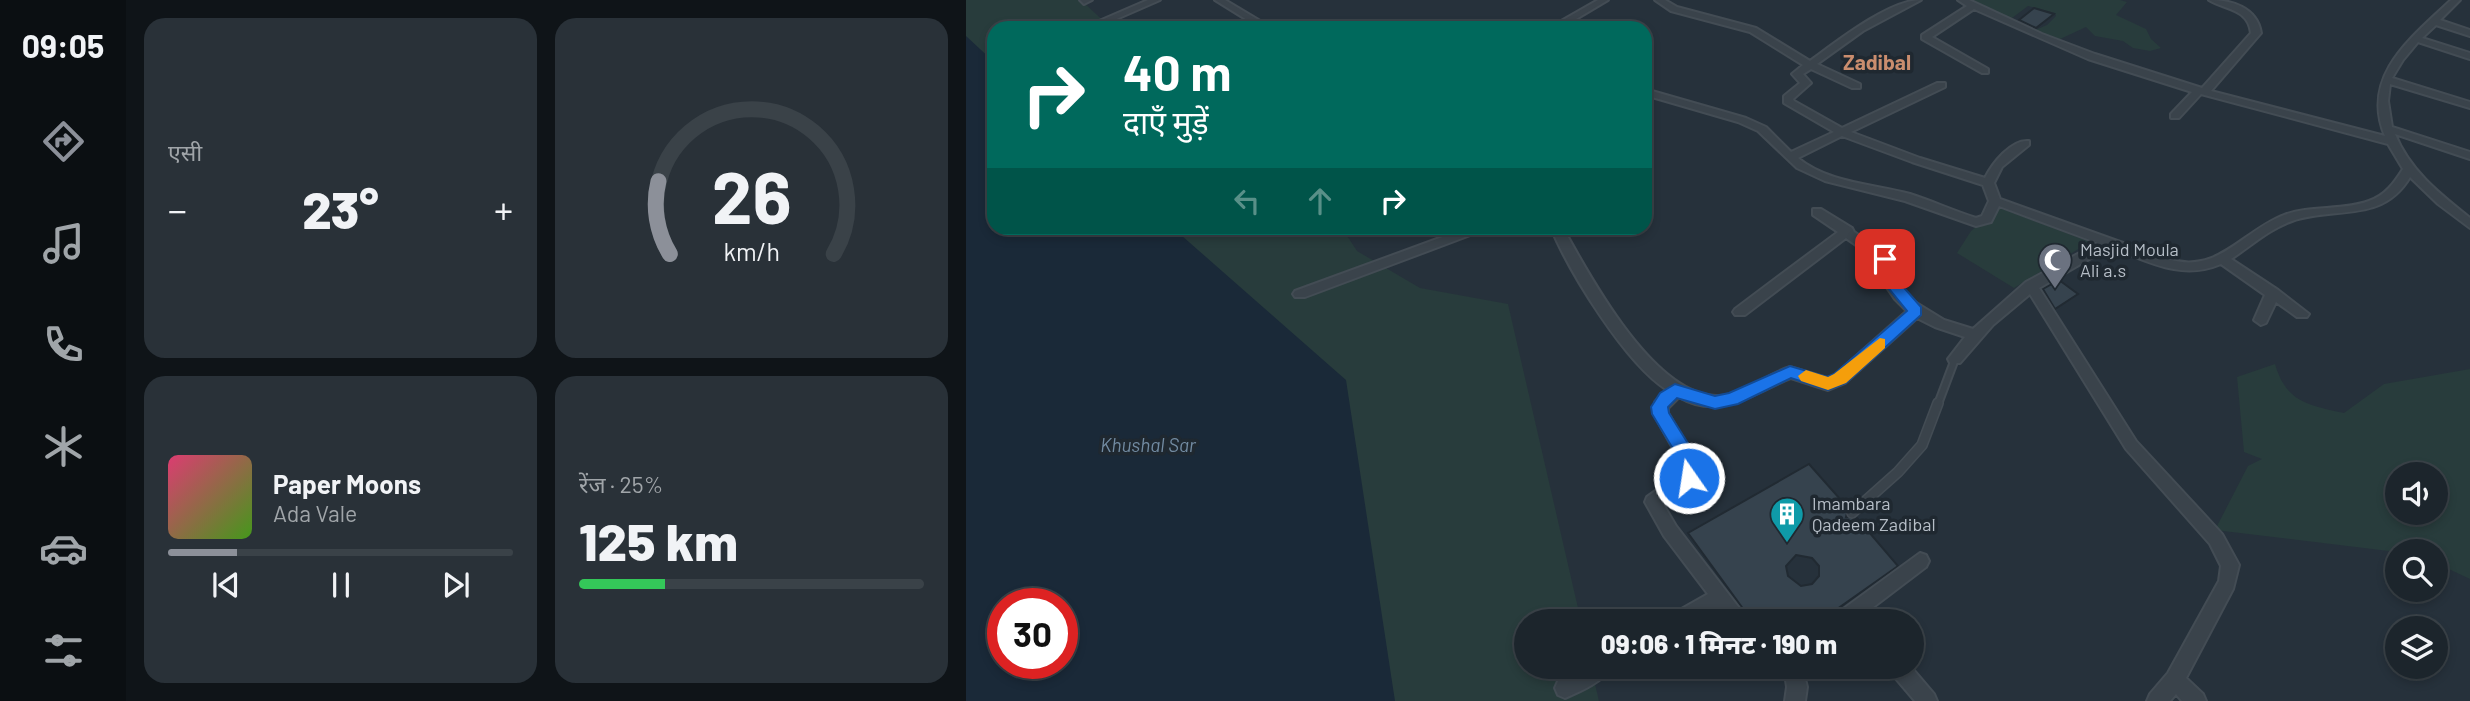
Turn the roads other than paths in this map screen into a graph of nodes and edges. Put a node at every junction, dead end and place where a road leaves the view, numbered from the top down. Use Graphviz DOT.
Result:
graph roads {
  1 [pos="1156,0"];
  2 [pos="1219,0"];
  3 [pos="1604,0"];
  4 [pos="1659,0"];
  5 [pos="1917,0"];
  6 [pos="1962,0"];
  7 [pos="2213,0"];
  8 [pos="2456,0"];
  9 [pos="1973,6"];
  10 [pos="1105,21"];
  11 [pos="1255,21"];
  12 [pos="1566,21"];
  13 [pos="2434,21"];
  14 [pos="2470,33"];
  15 [pos="2417,39"];
  16 [pos="2470,56"];
  17 [pos="1810,65"];
  18 [pos="1984,71"];
  19 [pos="2387,80"];
  20 [pos="1941,85"];
  21 [pos="1856,86"];
  22 [pos="2202,91"];
  23 [pos="1652,94"];
  24 [pos="2470,105"];
  25 [pos="2175,116"];
  26 [pos="2386,128"];
  27 [pos="1842,132"];
  28 [pos="2389,141"];
  29 [pos="2025,144"];
  30 [pos="2470,156"];
  31 [pos="1790,157"];
  32 [pos="2408,170"];
  33 [pos="1988,183"];
  34 [pos="1995,201"];
  35 [pos="1816,212"];
  36 [pos="2470,224"];
  37 [pos="1849,231"];
  38 [pos="1459,235"];
  39 [pos="1561,235"];
  40 [pos="2109,243"];
  41 [pos="2221,258"];
  42 [pos="2031,285"];
  43 [pos="2273,293"];
  44 [pos="1300,294"];
  45 [pos="1916,311"];
  46 [pos="1740,312"];
  47 [pos="2302,314"];
  48 [pos="2261,320"];
  49 [pos="1973,334"];
  50 [pos="1955,359"];
  51 [pos="1675,391"];
  52 [pos="1853,513"];
  53 [pos="1920,561"];
  54 [pos="1719,597"];
  55 [pos="1698,609"];
  56 [pos="1730,609"];
  57 [pos="1869,609"];
  58 [pos="1580,679"];
  59 [pos="1795,679"];
  60 [pos="1909,679"];
  61 [pos="2175,680"];
  62 [pos="1565,688"];
  63 [pos="1795,701"];
  64 [pos="1927,701"];
  65 [pos="2157,701"];
  66 [pos="2196,701"];
  1 -- 10 [label="street"];
  2 -- 11 [label="street"];
  3 -- 12 [label="street"];
  4 -- 17 [label="street"];
  5 -- 17 [label="street"];
  6 -- 9 [label="street"];
  7 -- 22 [label="street"];
  8 -- 13 [label="street"];
  9 -- 18 [label="street"];
  9 -- 22 [label="street"];
  13 -- 14 [label="street"];
  13 -- 15 [label="street"];
  15 -- 16 [label="street"];
  15 -- 19 [label="street"];
  17 -- 21 [label="street"];
  17 -- 27 [label="street"];
  19 -- 24 [label="street"];
  19 -- 26 [label="street"];
  20 -- 27 [label="street"];
  22 -- 25 [label="street"];
  22 -- 28 [label="street"];
  23 -- 31 [label="street"];
  26 -- 28 [label="street"];
  26 -- 30 [label="street"];
  27 -- 31 [label="street"];
  27 -- 33 [label="street"];
  28 -- 32 [label="street"];
  29 -- 33 [label="street"];
  31 -- 34 [label="street"];
  32 -- 36 [label="street"];
  32 -- 41 [label="street"];
  33 -- 34 [label="street"];
  34 -- 40 [label="street"];
  35 -- 37 [label="street"];
  37 -- 45 [label="street"];
  37 -- 46 [label="street"];
  38 -- 44 [label="street"];
  39 -- 51 [label="street"];
  40 -- 41 [label="street"];
  40 -- 42 [label="street"];
  41 -- 43 [label="street"];
  42 -- 49 [label="street"];
  42 -- 61 [label="street"];
  43 -- 47 [label="street"];
  43 -- 48 [label="street"];
  45 -- 49 [label="street"];
  45 -- 51 [label="street"];
  49 -- 50 [label="street"];
  50 -- 52 [label="lane"];
  51 -- 54 [label="street"];
  53 -- 57 [label="street"];
  54 -- 55 [label="street"];
  54 -- 56 [label="street"];
  58 -- 62 [label="street"];
  59 -- 63 [label="street"];
  60 -- 64 [label="street"];
  61 -- 65 [label="street"];
  61 -- 66 [label="street"];
}
